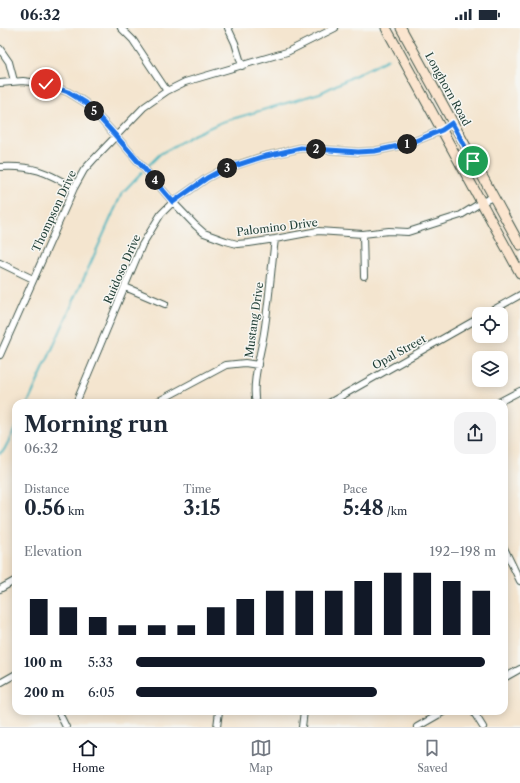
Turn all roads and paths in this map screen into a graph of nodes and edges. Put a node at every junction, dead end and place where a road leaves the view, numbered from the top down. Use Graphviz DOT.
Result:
graph roads {
  1 [pos="121,28"];
  2 [pos="228,28"];
  3 [pos="317,28"];
  4 [pos="335,28"];
  5 [pos="386,28"];
  6 [pos="401,28"];
  7 [pos="321,35"];
  8 [pos="0,49"];
  9 [pos="242,66"];
  10 [pos="14,81"];
  11 [pos="0,83"];
  12 [pos="167,91"];
  13 [pos="452,123"];
  14 [pos="442,130"];
  15 [pos="116,136"];
  16 [pos="0,167"];
  17 [pos="74,188"];
  18 [pos="493,197"];
  19 [pos="173,202"];
  20 [pos="482,202"];
  21 [pos="363,234"];
  22 [pos="275,239"];
  23 [pos="520,246"];
  24 [pos="0,263"];
  25 [pos="520,274"];
  26 [pos="364,276"];
  27 [pos="34,279"];
  28 [pos="125,287"];
  29 [pos="520,295"];
  30 [pos="165,304"];
  31 [pos="499,307"];
  32 [pos="472,322"];
  33 [pos="0,356"];
  34 [pos="258,365"];
  35 [pos="520,391"];
  36 [pos="78,399"];
  37 [pos="162,399"];
  38 [pos="256,399"];
  39 [pos="336,399"];
  40 [pos="505,399"];
  41 [pos="508,556"];
  42 [pos="520,581"];
  43 [pos="12,582"];
  44 [pos="0,589"];
  45 [pos="520,669"];
  46 [pos="12,676"];
  47 [pos="508,676"];
  48 [pos="0,683"];
  49 [pos="60,715"];
  50 [pos="218,715"];
  51 [pos="304,715"];
  52 [pos="438,715"];
  53 [pos="476,715"];
  54 [pos="66,727"];
  55 [pos="217,727"];
  56 [pos="302,727"];
  57 [pos="417,727"];
  58 [pos="483,727"];
  1 -- 12 [label="street"];
  2 -- 9 [label="street"];
  3 -- 7 [label="street"];
  4 -- 7 [label="street, Thompson Drive"];
  5 -- 14 [label="main road"];
  6 -- 13 [label="main road, Longhorn Road"];
  7 -- 9 [label="street, Thompson Drive"];
  8 -- 10 [label="street"];
  9 -- 12 [label="street, Thompson Drive"];
  10 -- 11 [label="street, Palomino Drive"];
  10 -- 15 [label="street, Palomino Drive"];
  12 -- 15 [label="street, Thompson Drive"];
  13 -- 14 [label="street, Ruidoso Drive"];
  13 -- 18 [label="main road, Longhorn Road"];
  14 -- 19 [label="street, Ruidoso Drive"];
  14 -- 20 [label="main road"];
  15 -- 17 [label="street, Thompson Drive"];
  15 -- 19 [label="street, Palomino Drive"];
  16 -- 17 [label="street"];
  17 -- 27 [label="street, Thompson Drive"];
  18 -- 20 [label="street, Palomino Drive"];
  18 -- 23 [label="main road, Longhorn Road"];
  19 -- 22 [label="street, Palomino Drive"];
  19 -- 28 [label="street, Ruidoso Drive"];
  20 -- 21 [label="street, Palomino Drive"];
  20 -- 25 [label="main road"];
  21 -- 22 [label="street, Palomino Drive"];
  21 -- 26 [label="street"];
  22 -- 34 [label="street, Mustang Drive"];
  24 -- 27 [label="street"];
  27 -- 33 [label="street, Thompson Drive"];
  28 -- 30 [label="street"];
  28 -- 36 [label="street, Ruidoso Drive"];
  29 -- 31 [label="street"];
  32 -- 39 [label="street, Opal Street"];
  34 -- 37 [label="street"];
  34 -- 38 [label="street, Mustang Drive"];
  35 -- 40 [label="street"];
  41 -- 42 [label="street"];
  43 -- 44 [label="street"];
  45 -- 47 [label="street"];
  46 -- 48 [label="street"];
  49 -- 54 [label="street"];
  50 -- 55 [label="street"];
  51 -- 56 [label="street"];
  52 -- 57 [label="street"];
  53 -- 58 [label="street"];
}
